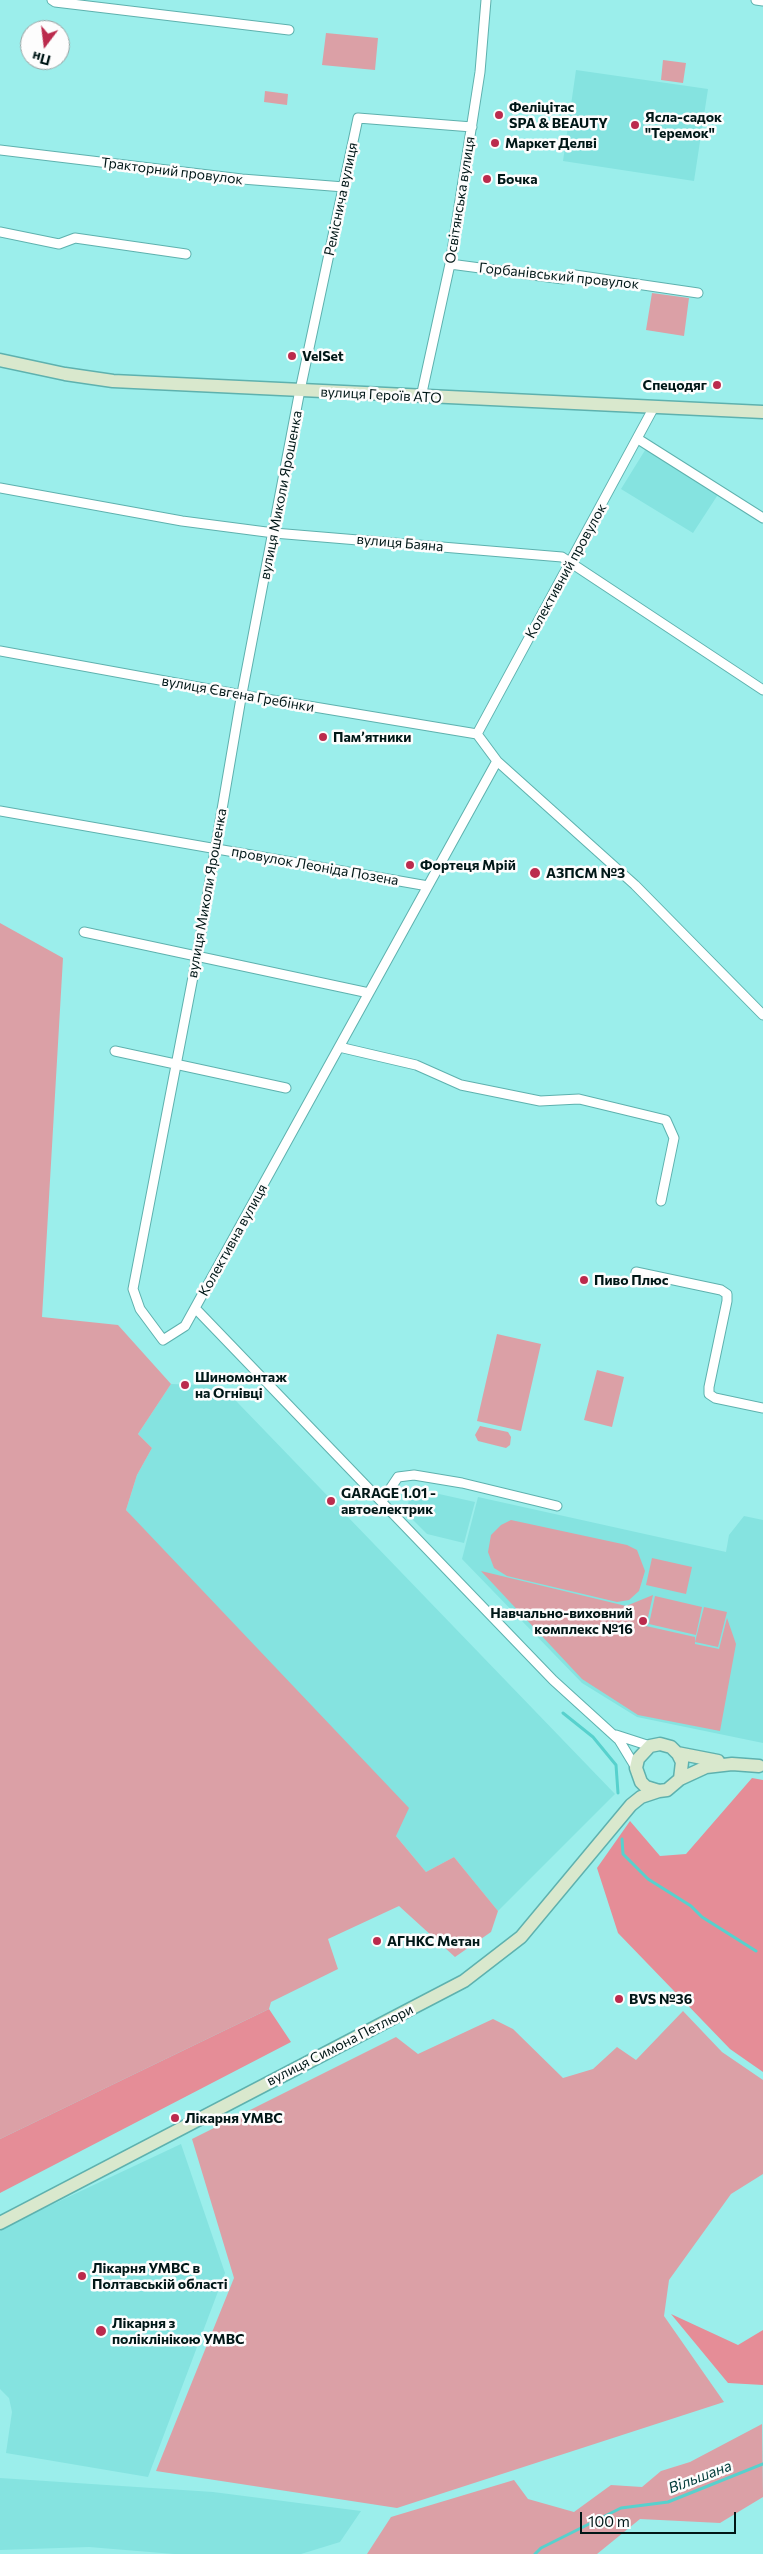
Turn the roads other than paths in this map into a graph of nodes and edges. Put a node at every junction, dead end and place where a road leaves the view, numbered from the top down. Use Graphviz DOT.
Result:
graph roads {
  1 [pos="52,0"];
  2 [pos="486,0"];
  3 [pos="756,0"];
  4 [pos="763,1"];
  5 [pos="289,30"];
  6 [pos="472,127"];
  7 [pos="0,150"];
  8 [pos="344,187"];
  9 [pos="0,232"];
  10 [pos="186,254"];
  11 [pos="450,264"];
  12 [pos="698,292"];
  13 [pos="0,360"];
  14 [pos="300,392"];
  15 [pos="421,397"];
  16 [pos="654,407"];
  17 [pos="763,412"];
  18 [pos="638,439"];
  19 [pos="0,488"];
  20 [pos="763,518"];
  21 [pos="274,532"];
  22 [pos="571,561"];
  23 [pos="0,650"];
  24 [pos="763,690"];
  25 [pos="242,695"];
  26 [pos="476,734"];
  27 [pos="497,761"];
  28 [pos="0,811"];
  29 [pos="215,849"];
  30 [pos="428,886"];
  31 [pos="84,932"];
  32 [pos="197,956"];
  33 [pos="369,992"];
  34 [pos="763,1015"];
  35 [pos="339,1047"];
  36 [pos="115,1051"];
  37 [pos="176,1064"];
  38 [pos="286,1088"];
  39 [pos="661,1201"];
  40 [pos="636,1272"];
  41 [pos="195,1308"];
  42 [pos="763,1408"];
  43 [pos="382,1501"];
  44 [pos="556,1506"];
  45 [pos="608,1730"];
  46 [pos="650,1746"];
  47 [pos="677,1753"];
  48 [pos="761,1767"];
  49 [pos="637,1772"];
  50 [pos="680,1779"];
  51 [pos="659,1791"];
  52 [pos="631,1805"];
  53 [pos="0,2223"];
  1 -- 5 [label="street"];
  2 -- 6 [label="street, Освітянська вулиця"];
  3 -- 4 [label="street"];
  6 -- 8 [label="street, Реміснича вулиця"];
  6 -- 11 [label="street, Освітянська вулиця"];
  7 -- 8 [label="street, Тракторний провулок"];
  8 -- 14 [label="street, Реміснича вулиця"];
  9 -- 10 [label="street"];
  11 -- 12 [label="street, Горбанівський провулок"];
  11 -- 15 [label="street, Освітянська вулиця"];
  13 -- 14 [label="street, вулиця Героїв АТО"];
  14 -- 15 [label="street, вулиця Героїв АТО"];
  14 -- 21 [label="street, вулиця Миколи Ярошенка"];
  15 -- 16 [label="street, вулиця Героїв АТО"];
  16 -- 17 [label="street, вулиця Героїв АТО"];
  16 -- 18 [label="street, Колективний провулок"];
  18 -- 20 [label="street"];
  18 -- 22 [label="street, Колективний провулок"];
  19 -- 21 [label="street, вулиця Баяна"];
  21 -- 22 [label="street, вулиця Баяна"];
  21 -- 25 [label="street, вулиця Миколи Ярошенка"];
  22 -- 24 [label="street, вулиця Баяна"];
  22 -- 26 [label="street, Колективний провулок"];
  23 -- 25 [label="street, вулиця Євгена Гребінки"];
  25 -- 26 [label="street, вулиця Євгена Гребінки"];
  25 -- 29 [label="street, вулиця Миколи Ярошенка"];
  26 -- 27 [label="street"];
  27 -- 30 [label="street, Колективна вулиця"];
  27 -- 34 [label="street"];
  28 -- 29 [label="street, провулок Леоніда Позена"];
  29 -- 30 [label="street, провулок Леоніда Позена"];
  29 -- 32 [label="street, вулиця Миколи Ярошенка"];
  30 -- 33 [label="street, Колективна вулиця"];
  31 -- 32 [label="street"];
  32 -- 33 [label="street"];
  32 -- 37 [label="street, вулиця Миколи Ярошенка"];
  33 -- 35 [label="street, Колективна вулиця"];
  35 -- 39 [label="street"];
  35 -- 41 [label="street, Колективна вулиця"];
  36 -- 37 [label="street"];
  37 -- 38 [label="street"];
  37 -- 41 [label="street, вулиця Миколи Ярошенка"];
  40 -- 42 [label="street"];
  41 -- 43 [label="street, Колективна вулиця"];
  43 -- 44 [label="street"];
  43 -- 45 [label="street, Колективна вулиця"];
  45 -- 46 [label="street, Колективна вулиця"];
  45 -- 49 [label="street, Колективна вулиця"];
  46 -- 47 [label="street"];
  46 -- 49 [label="street"];
  47 -- 48 [label="street"];
  47 -- 50 [label="street"];
  48 -- 50 [label="street"];
  49 -- 51 [label="street"];
  49 -- 52 [label="street, вулиця Симона Петлюри"];
  50 -- 51 [label="street"];
  51 -- 52 [label="street, вулиця Симона Петлюри"];
  52 -- 53 [label="street, вулиця Симона Петлюри"];
}
